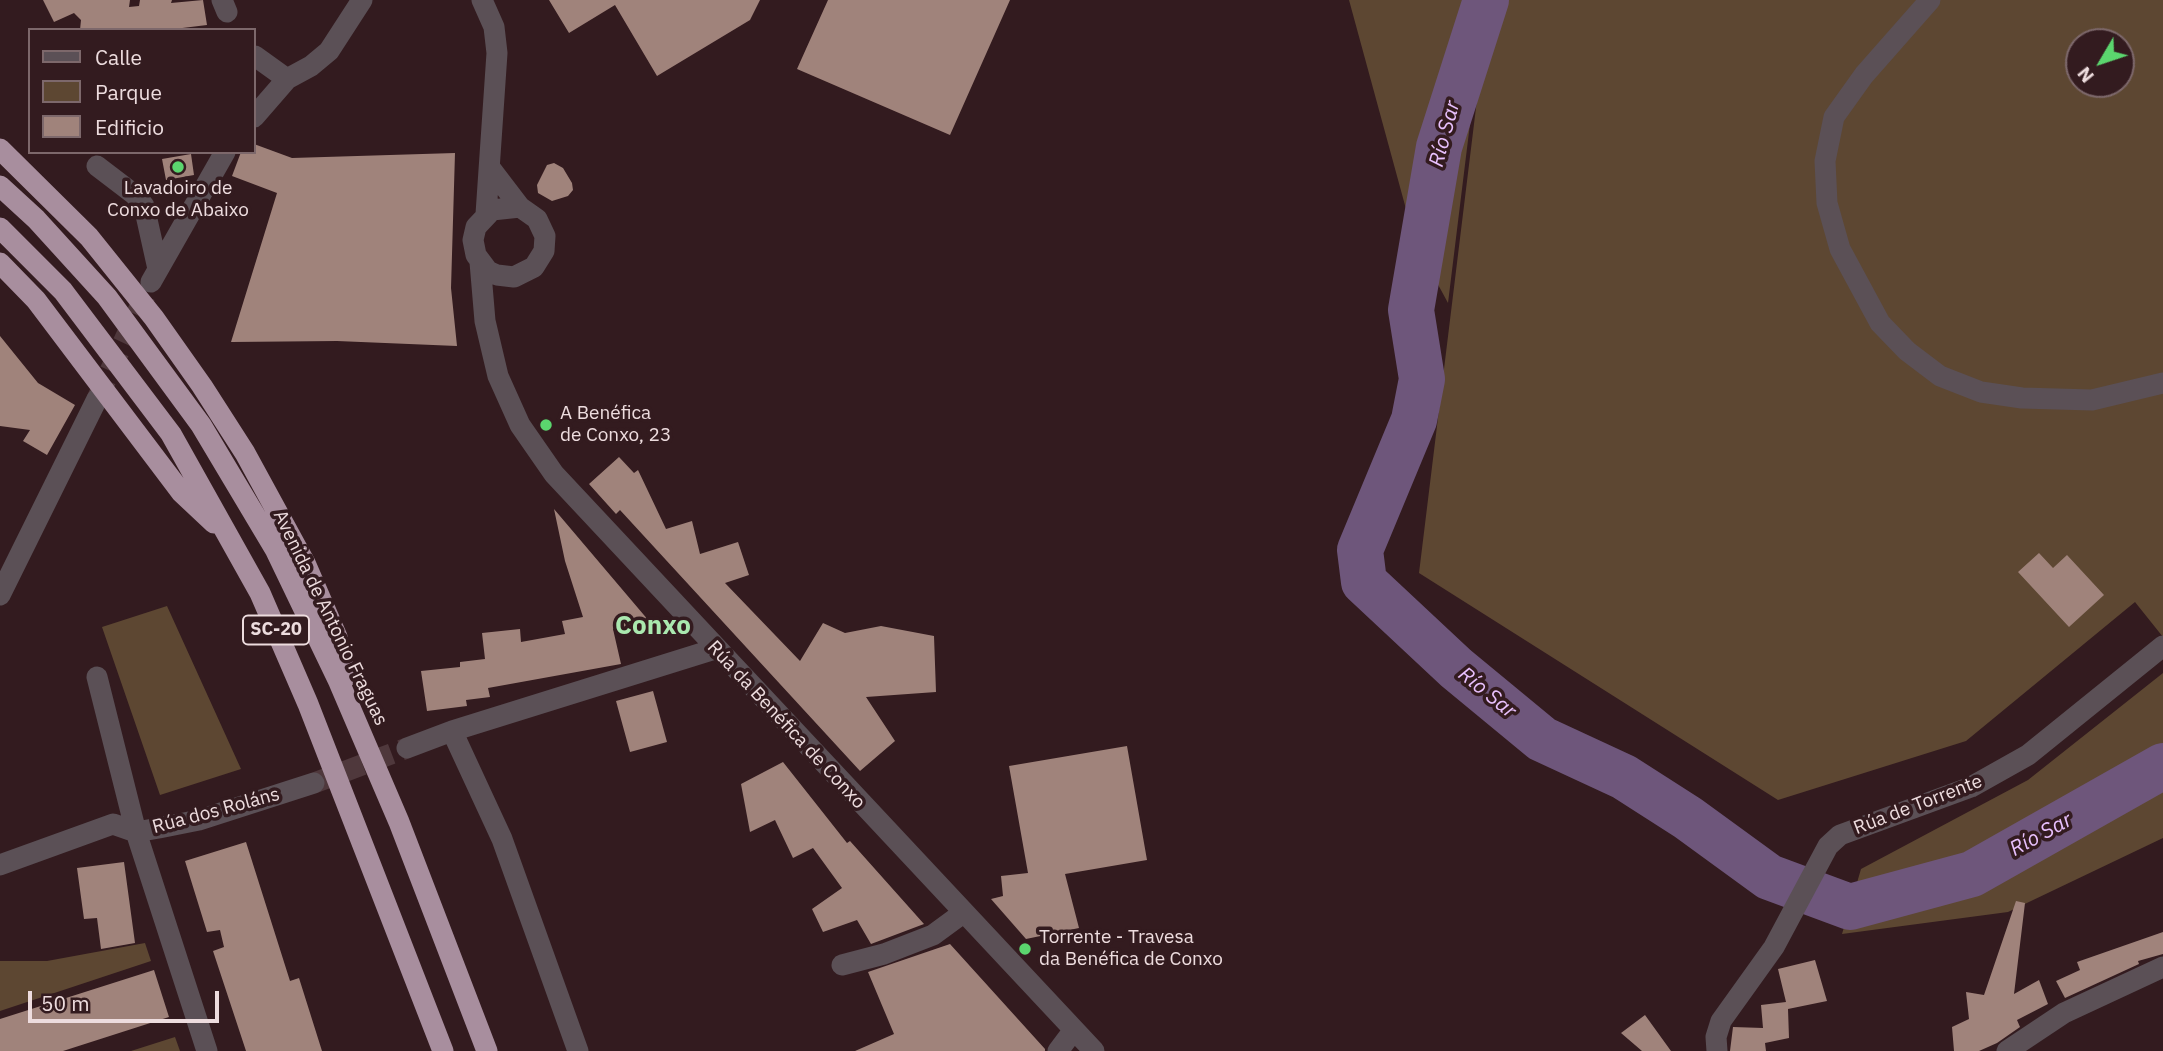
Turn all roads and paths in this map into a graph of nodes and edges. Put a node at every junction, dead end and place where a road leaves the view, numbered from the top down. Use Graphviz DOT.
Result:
graph roads {
  1 [pos="362,0"];
  2 [pos="482,0"];
  3 [pos="1930,0"];
  4 [pos="256,57"];
  5 [pos="288,79"];
  6 [pos="256,115"];
  7 [pos="0,149"];
  8 [pos="224,154"];
  9 [pos="97,166"];
  10 [pos="491,169"];
  11 [pos="0,186"];
  12 [pos="520,207"];
  13 [pos="486,214"];
  14 [pos="0,228"];
  15 [pos="480,262"];
  16 [pos="0,263"];
  17 [pos="507,278"];
  18 [pos="485,321"];
  19 [pos="2163,383"];
  20 [pos="97,399"];
  21 [pos="230,539"];
  22 [pos="0,596"];
  23 [pos="2163,646"];
  24 [pos="715,649"];
  25 [pos="97,677"];
  26 [pos="353,714"];
  27 [pos="452,731"];
  28 [pos="407,748"];
  29 [pos="314,782"];
  30 [pos="136,832"];
  31 [pos="0,865"];
  32 [pos="963,913"];
  33 [pos="842,964"];
  34 [pos="2163,967"];
  35 [pos="1073,1031"];
  36 [pos="207,1051"];
  37 [pos="443,1051"];
  38 [pos="487,1051"];
  39 [pos="578,1051"];
  40 [pos="1058,1051"];
  41 [pos="1094,1051"];
  42 [pos="1717,1051"];
  43 [pos="2007,1051"];
  1 -- 5 [label="street"];
  2 -- 10 [label="street, Rúa da Benéfica de Conxo"];
  3 -- 19 [label="street"];
  4 -- 5 [label="street"];
  5 -- 6 [label="street"];
  7 -- 26 [label="highway"];
  8 -- 9 [label="street"];
  10 -- 12 [label="street"];
  10 -- 13 [label="street, Rúa da Benéfica de Conxo"];
  11 -- 26 [label="highway, Avenida de Antonio Fraguas / SC-20"];
  12 -- 13 [label="street"];
  12 -- 17 [label="street"];
  13 -- 15 [label="street, Rúa da Benéfica de Conxo"];
  14 -- 21 [label="highway, SC-20"];
  15 -- 17 [label="street"];
  15 -- 18 [label="street, Rúa da Benéfica de Conxo"];
  16 -- 21 [label="highway"];
  17 -- 18 [label="street"];
  18 -- 24 [label="street, Rúa da Benéfica de Conxo"];
  20 -- 22 [label="street"];
  21 -- 37 [label="highway, SC-20"];
  23 -- 42 [label="street, Rúa de Torrente"];
  24 -- 27 [label="street"];
  24 -- 32 [label="street, Rúa da Benéfica de Conxo"];
  25 -- 30 [label="street"];
  26 -- 38 [label="highway, Avenida de Antonio Fraguas / SC-20"];
  27 -- 28 [label="street"];
  27 -- 39 [label="street"];
  29 -- 30 [label="street, Rúa dos Roláns"];
  30 -- 31 [label="street, Rúa dos Roláns"];
  30 -- 36 [label="street"];
  32 -- 33 [label="street"];
  32 -- 35 [label="street, Rúa da Benéfica de Conxo"];
  34 -- 43 [label="street"];
  35 -- 40 [label="street"];
  35 -- 41 [label="street, Rúa da Benéfica de Conxo"];
}
